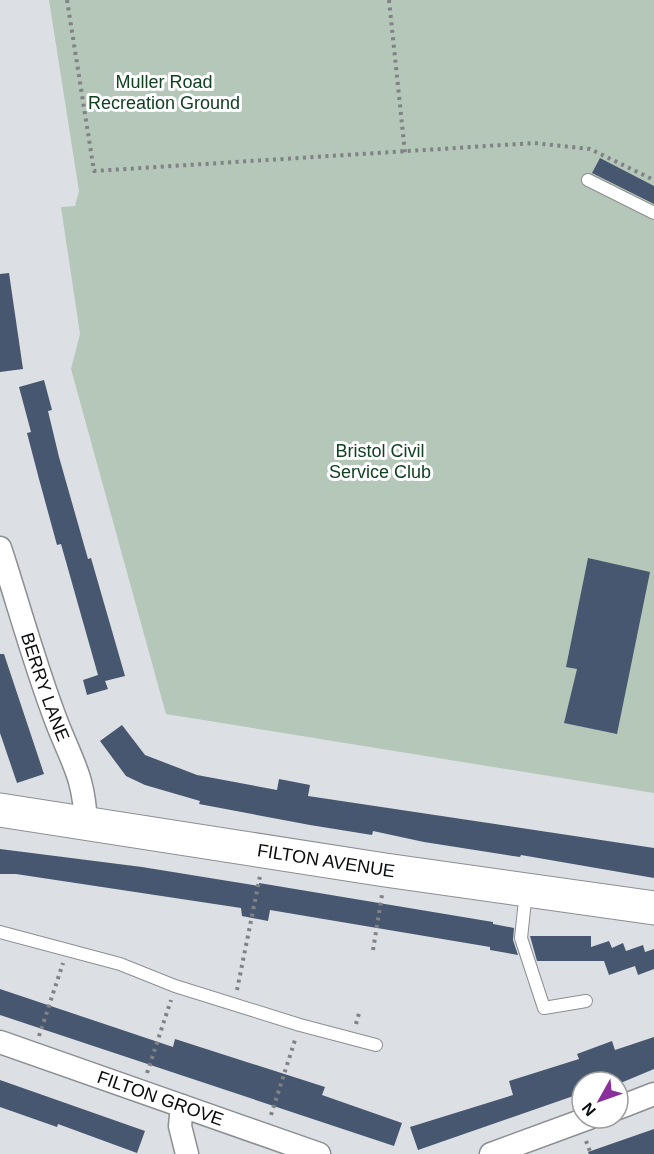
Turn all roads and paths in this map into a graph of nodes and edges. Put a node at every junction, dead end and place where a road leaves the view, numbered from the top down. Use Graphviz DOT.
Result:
graph roads {
  1 [pos="67,0"];
  2 [pos="389,0"];
  3 [pos="405,153"];
  4 [pos="588,180"];
  5 [pos="654,180"];
  6 [pos="654,213"];
  7 [pos="0,548"];
  8 [pos="0,810"];
  9 [pos="86,824"];
  10 [pos="265,852"];
  11 [pos="386,870"];
  12 [pos="526,891"];
  13 [pos="654,908"];
  14 [pos="0,932"];
  15 [pos="67,949"];
  16 [pos="373,950"];
  17 [pos="175,986"];
  18 [pos="586,1001"];
  19 [pos="235,1003"];
  20 [pos="300,1025"];
  21 [pos="0,1042"];
  22 [pos="376,1045"];
  23 [pos="34,1054"];
  24 [pos="142,1090"];
  25 [pos="654,1094"];
  26 [pos="630,1103"];
  27 [pos="182,1106"];
  28 [pos="570,1125"];
  29 [pos="266,1137"];
  30 [pos="187,1154"];
  31 [pos="319,1154"];
  32 [pos="490,1154"];
  1 -- 3 [label="path"];
  2 -- 3 [label="path"];
  3 -- 5 [label="path"];
  4 -- 6 [label="lane"];
  7 -- 9 [label="street, BERRY LANE"];
  8 -- 9 [label="street, FILTON AVENUE"];
  9 -- 10 [label="street, FILTON AVENUE"];
  10 -- 11 [label="street, FILTON AVENUE"];
  10 -- 19 [label="path"];
  11 -- 12 [label="street, FILTON AVENUE"];
  11 -- 16 [label="path"];
  12 -- 13 [label="street, FILTON AVENUE"];
  12 -- 18 [label="lane"];
  14 -- 15 [label="lane"];
  15 -- 17 [label="lane"];
  15 -- 23 [label="path"];
  17 -- 19 [label="lane"];
  17 -- 24 [label="path"];
  19 -- 20 [label="lane"];
  20 -- 22 [label="lane"];
  20 -- 29 [label="path"];
  21 -- 23 [label="street, FILTON GROVE"];
  23 -- 24 [label="street, FILTON GROVE"];
  24 -- 27 [label="street, FILTON GROVE"];
  25 -- 26 [label="street"];
  27 -- 29 [label="street, FILTON GROVE"];
  27 -- 30 [label="street"];
  28 -- 32 [label="street"];
  29 -- 31 [label="street, FILTON GROVE"];
}
